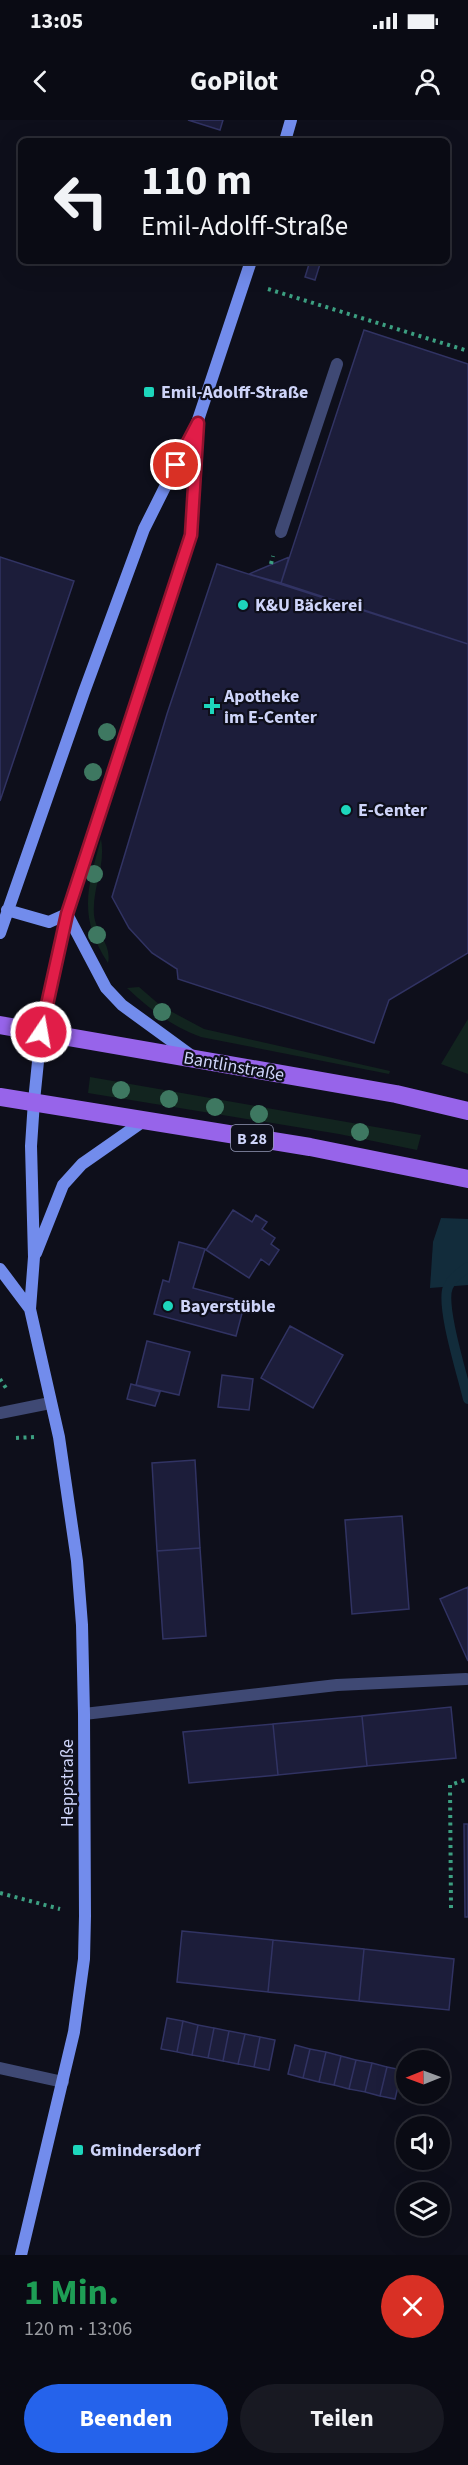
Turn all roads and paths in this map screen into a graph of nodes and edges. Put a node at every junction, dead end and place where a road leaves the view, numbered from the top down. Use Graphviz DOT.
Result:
graph roads {
  1 [pos="291,120"];
  2 [pos="286,138"];
  3 [pos="250,264"];
  4 [pos="245,282"];
  5 [pos="468,351"];
  6 [pos="337,364"];
  7 [pos="198,423"];
  8 [pos="281,532"];
  9 [pos="7,910"];
  10 [pos="67,914"];
  11 [pos="0,933"];
  12 [pos="0,1025"];
  13 [pos="41,1032"];
  14 [pos="197,1059"];
  15 [pos="0,1097"];
  16 [pos="34,1101"];
  17 [pos="468,1111"];
  18 [pos="145,1120"];
  19 [pos="468,1179"];
  20 [pos="34,1257"];
  21 [pos="0,1269"];
  22 [pos="30,1309"];
  23 [pos="50,1403"];
  24 [pos="0,1413"];
  25 [pos="58,1437"];
  26 [pos="12,1438"];
  27 [pos="466,1679"];
  28 [pos="84,1714"];
  29 [pos="468,1779"];
  30 [pos="0,1893"];
  31 [pos="451,1908"];
  32 [pos="85,1916"];
  33 [pos="0,2068"];
  34 [pos="63,2082"];
  35 [pos="21,2255"];
  1 -- 2 [label="street"];
  3 -- 4 [label="street"];
  4 -- 5 [label="path"];
  4 -- 7 [label="street"];
  6 -- 8 [label="street"];
  7 -- 9 [label="street"];
  7 -- 10 [label="street"];
  9 -- 10 [label="street"];
  9 -- 11 [label="street"];
  10 -- 13 [label="street"];
  10 -- 14 [label="street"];
  12 -- 13 [label="main road, Bantlinstraße"];
  13 -- 14 [label="main road, Bantlinstraße"];
  13 -- 16 [label="street, Heppstraße"];
  14 -- 17 [label="main road, Bantlinstraße"];
  15 -- 16 [label="main road, B 28"];
  16 -- 18 [label="main road, B 28"];
  16 -- 20 [label="street, Heppstraße"];
  18 -- 19 [label="main road, B 28"];
  18 -- 20 [label="street"];
  20 -- 22 [label="street, Heppstraße"];
  21 -- 22 [label="street, Heppstraße"];
  22 -- 23 [label="street, Heppstraße"];
  23 -- 24 [label="street"];
  23 -- 25 [label="street, Heppstraße"];
  25 -- 26 [label="path"];
  25 -- 28 [label="street, Heppstraße"];
  27 -- 28 [label="street"];
  28 -- 32 [label="street, Heppstraße"];
  29 -- 31 [label="path"];
  30 -- 32 [label="path"];
  32 -- 34 [label="street, Heppstraße"];
  33 -- 34 [label="street"];
  34 -- 35 [label="street, Heppstraße"];
}
